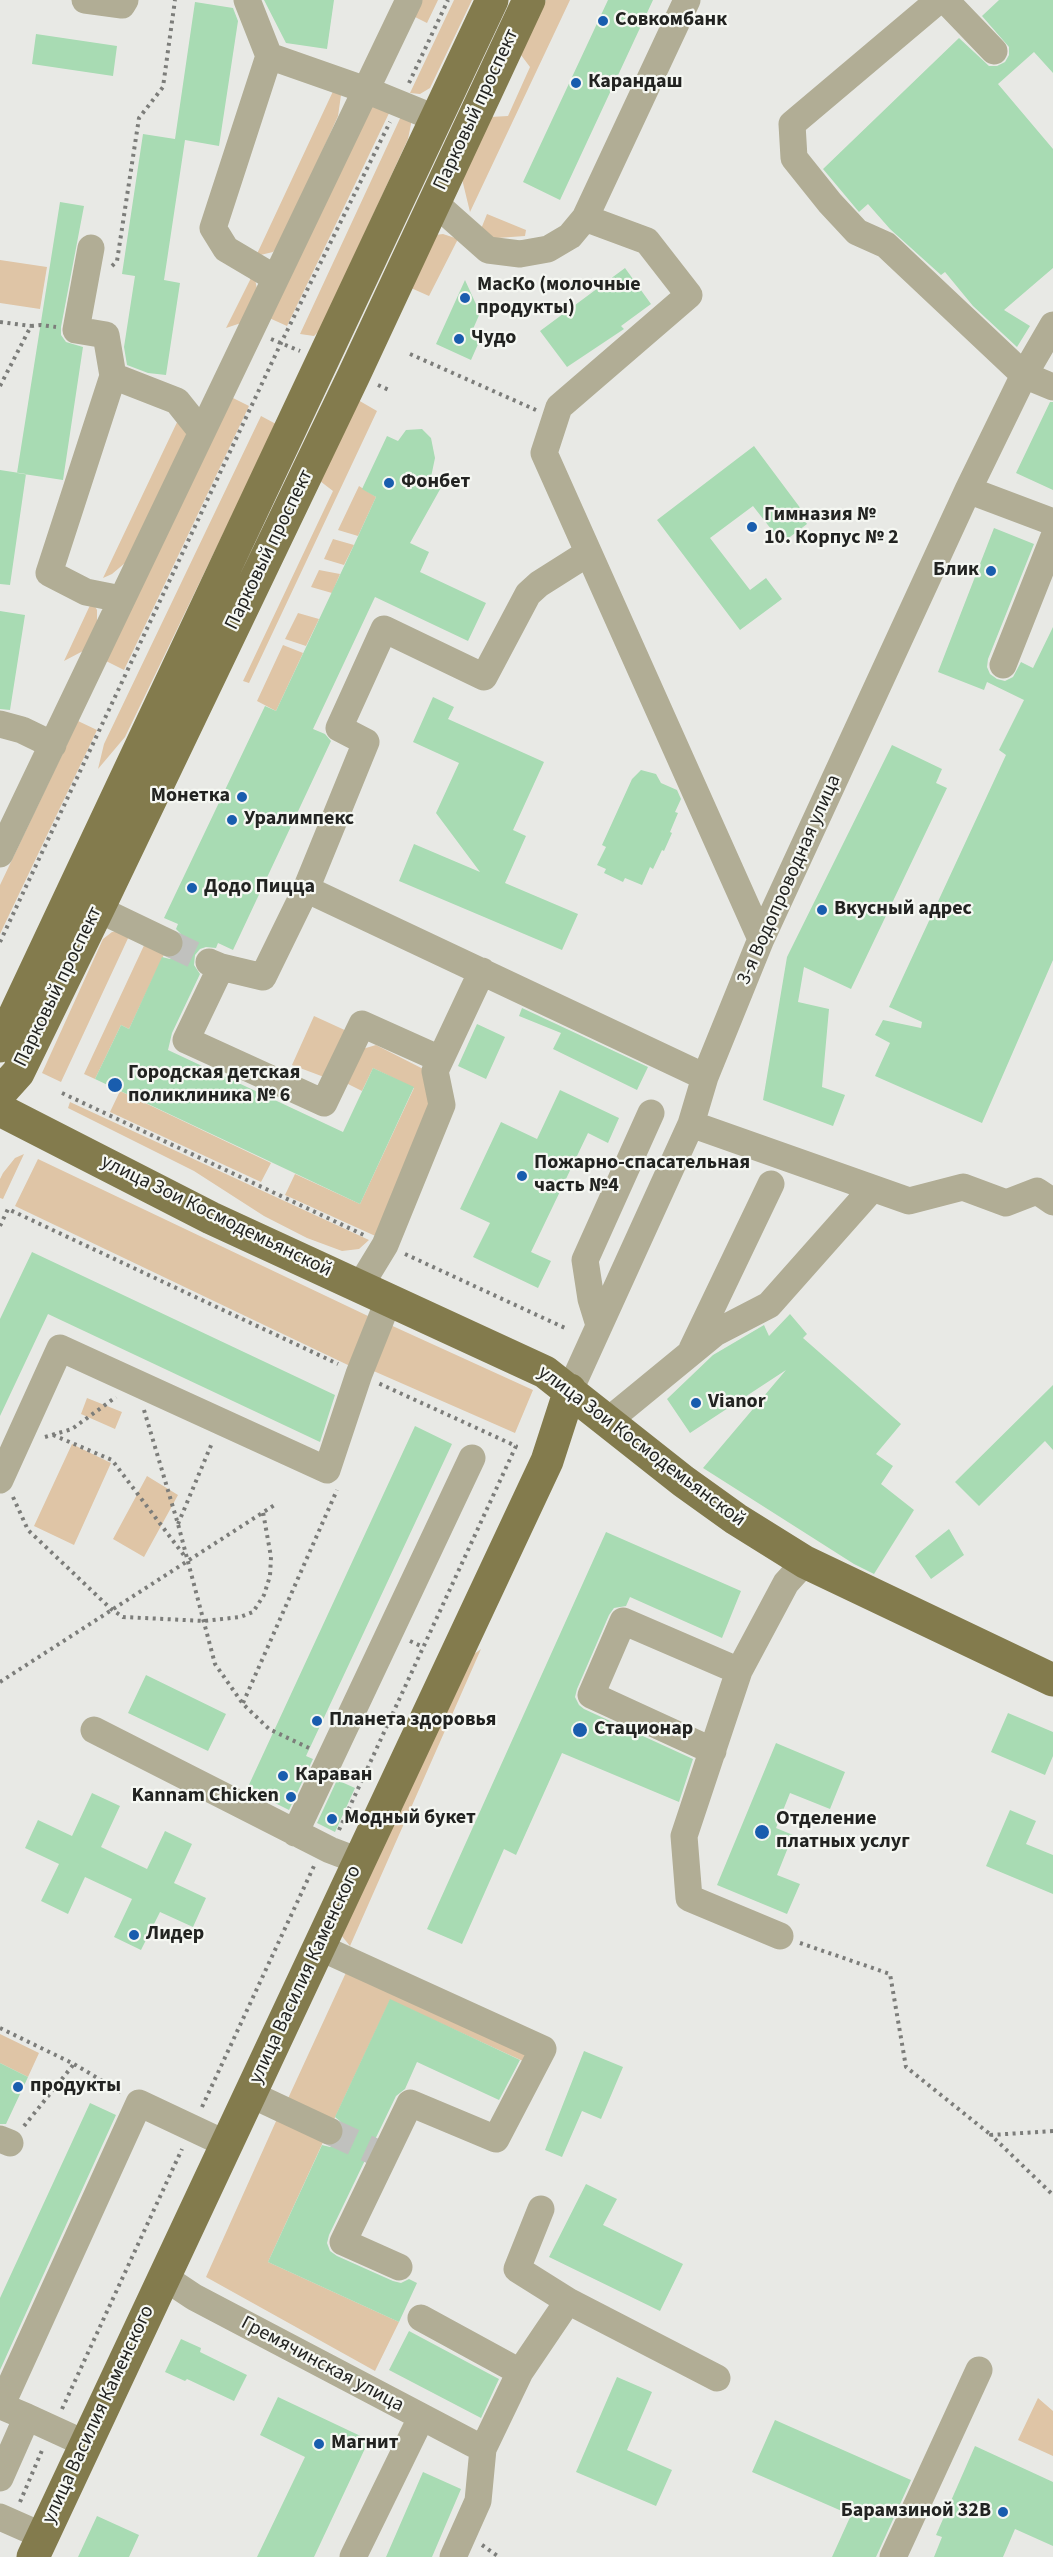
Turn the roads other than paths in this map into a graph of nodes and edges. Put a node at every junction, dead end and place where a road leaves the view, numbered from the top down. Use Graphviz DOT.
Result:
graph roads {
  1 [pos="85,0"];
  2 [pos="125,0"];
  3 [pos="247,0"];
  4 [pos="409,0"];
  5 [pos="492,0"];
  6 [pos="528,0"];
  7 [pos="687,0"];
  8 [pos="939,0"];
  9 [pos="945,0"];
  10 [pos="994,51"];
  11 [pos="269,56"];
  12 [pos="366,90"];
  13 [pos="437,119"];
  14 [pos="435,203"];
  15 [pos="585,218"];
  16 [pos="91,248"];
  17 [pos="275,278"];
  18 [pos="1053,325"];
  19 [pos="1024,375"];
  20 [pos="113,376"];
  21 [pos="1053,387"];
  22 [pos="201,430"];
  23 [pos="968,490"];
  24 [pos="1053,522"];
  25 [pos="1053,539"];
  26 [pos="588,553"];
  27 [pos="122,599"];
  28 [pos="1003,665"];
  29 [pos="0,724"];
  30 [pos="53,745"];
  31 [pos="9,812"];
  32 [pos="0,854"];
  33 [pos="306,889"];
  34 [pos="98,909"];
  35 [pos="761,939"];
  36 [pos="169,943"];
  37 [pos="482,971"];
  38 [pos="0,1046"];
  39 [pos="440,1059"];
  40 [pos="705,1077"];
  41 [pos="0,1093"];
  42 [pos="0,1110"];
  43 [pos="651,1113"];
  44 [pos="691,1124"];
  45 [pos="771,1184"];
  46 [pos="871,1190"];
  47 [pos="1053,1202"];
  48 [pos="374,1293"];
  49 [pos="599,1325"];
  50 [pos="692,1350"];
  51 [pos="570,1390"];
  52 [pos="609,1420"];
  53 [pos="472,1458"];
  54 [pos="6,1462"];
  55 [pos="805,1562"];
  56 [pos="739,1671"];
  57 [pos="1053,1680"];
  58 [pos="94,1730"];
  59 [pos="713,1751"];
  60 [pos="295,1833"];
  61 [pos="344,1856"];
  62 [pos="780,1936"];
  63 [pos="319,1947"];
  64 [pos="250,2094"];
  65 [pos="328,2131"];
  66 [pos="226,2144"];
  67 [pos="540,2209"];
  68 [pos="399,2267"];
  69 [pos="164,2277"];
  70 [pos="568,2301"];
  71 [pos="421,2318"];
  72 [pos="979,2370"];
  73 [pos="520,2372"];
  74 [pos="717,2378"];
  75 [pos="27,2417"];
  76 [pos="421,2418"];
  77 [pos="86,2444"];
  78 [pos="483,2449"];
  79 [pos="0,2478"];
  80 [pos="5,2519"];
  81 [pos="38,2546"];
  82 [pos="353,2557"];
  83 [pos="453,2557"];
  84 [pos="892,2557"];
  1 -- 2 [label="street"];
  3 -- 11 [label="street"];
  4 -- 12 [label="street"];
  5 -- 13 [label="main road, Парковый проспект"];
  6 -- 14 [label="main road, Парковый проспект"];
  7 -- 15 [label="street"];
  8 -- 19 [label="street"];
  9 -- 10 [label="street"];
  11 -- 12 [label="street"];
  11 -- 17 [label="street"];
  12 -- 13 [label="street"];
  12 -- 17 [label="street"];
  13 -- 38 [label="main road, Парковый проспект"];
  14 -- 15 [label="street"];
  14 -- 34 [label="main road, Парковый проспект"];
  15 -- 26 [label="street"];
  16 -- 20 [label="street"];
  17 -- 22 [label="street"];
  18 -- 19 [label="street, 3-я Водопроводная улица"];
  19 -- 21 [label="street"];
  19 -- 23 [label="street, 3-я Водопроводная улица"];
  20 -- 22 [label="street"];
  20 -- 27 [label="street"];
  22 -- 27 [label="street"];
  23 -- 24 [label="street"];
  23 -- 35 [label="street, 3-я Водопроводная улица"];
  25 -- 28 [label="street"];
  26 -- 33 [label="street"];
  26 -- 35 [label="street"];
  27 -- 30 [label="street"];
  29 -- 30 [label="street"];
  30 -- 31 [label="street"];
  31 -- 32 [label="street"];
  33 -- 37 [label="street"];
  33 -- 39 [label="street"];
  34 -- 36 [label="street"];
  34 -- 41 [label="main road, Парковый проспект"];
  35 -- 40 [label="street, 3-я Водопроводная улица"];
  37 -- 39 [label="street"];
  37 -- 40 [label="street"];
  39 -- 48 [label="street"];
  40 -- 44 [label="street, 3-я Водопроводная улица"];
  42 -- 48 [label="main road, улица Зои Космодемьянской"];
  43 -- 49 [label="street"];
  44 -- 46 [label="street"];
  44 -- 49 [label="street, 3-я Водопроводная улица"];
  45 -- 50 [label="street"];
  46 -- 47 [label="street"];
  46 -- 50 [label="street"];
  48 -- 51 [label="main road, улица Зои Космодемьянской"];
  48 -- 54 [label="street"];
  49 -- 51 [label="street, 3-я Водопроводная улица"];
  50 -- 52 [label="street"];
  51 -- 52 [label="main road, улица Зои Космодемьянской"];
  51 -- 61 [label="main road, улица Василия Каменского"];
  52 -- 55 [label="main road, улица Зои Космодемьянской"];
  53 -- 60 [label="street"];
  55 -- 56 [label="street"];
  55 -- 57 [label="main road, улица Зои Космодемьянской"];
  56 -- 59 [label="street"];
  56 -- 59 [label="street"];
  58 -- 60 [label="street"];
  59 -- 62 [label="street"];
  60 -- 61 [label="street"];
  61 -- 63 [label="main road, улица Василия Каменского"];
  63 -- 64 [label="main road, улица Василия Каменского"];
  63 -- 68 [label="street"];
  64 -- 65 [label="street"];
  64 -- 66 [label="main road, улица Василия Каменского"];
  66 -- 69 [label="main road, улица Василия Каменского"];
  66 -- 75 [label="street"];
  67 -- 70 [label="street"];
  69 -- 76 [label="street, Гремячинская улица"];
  69 -- 77 [label="main road, улица Василия Каменского"];
  70 -- 73 [label="street"];
  70 -- 74 [label="street"];
  71 -- 73 [label="street"];
  72 -- 84 [label="street"];
  73 -- 78 [label="street"];
  75 -- 77 [label="street"];
  75 -- 79 [label="street"];
  76 -- 78 [label="street, Гремячинская улица"];
  76 -- 82 [label="street"];
  77 -- 81 [label="main road, улица Василия Каменского"];
  78 -- 83 [label="street"];
  80 -- 81 [label="street"];
}
